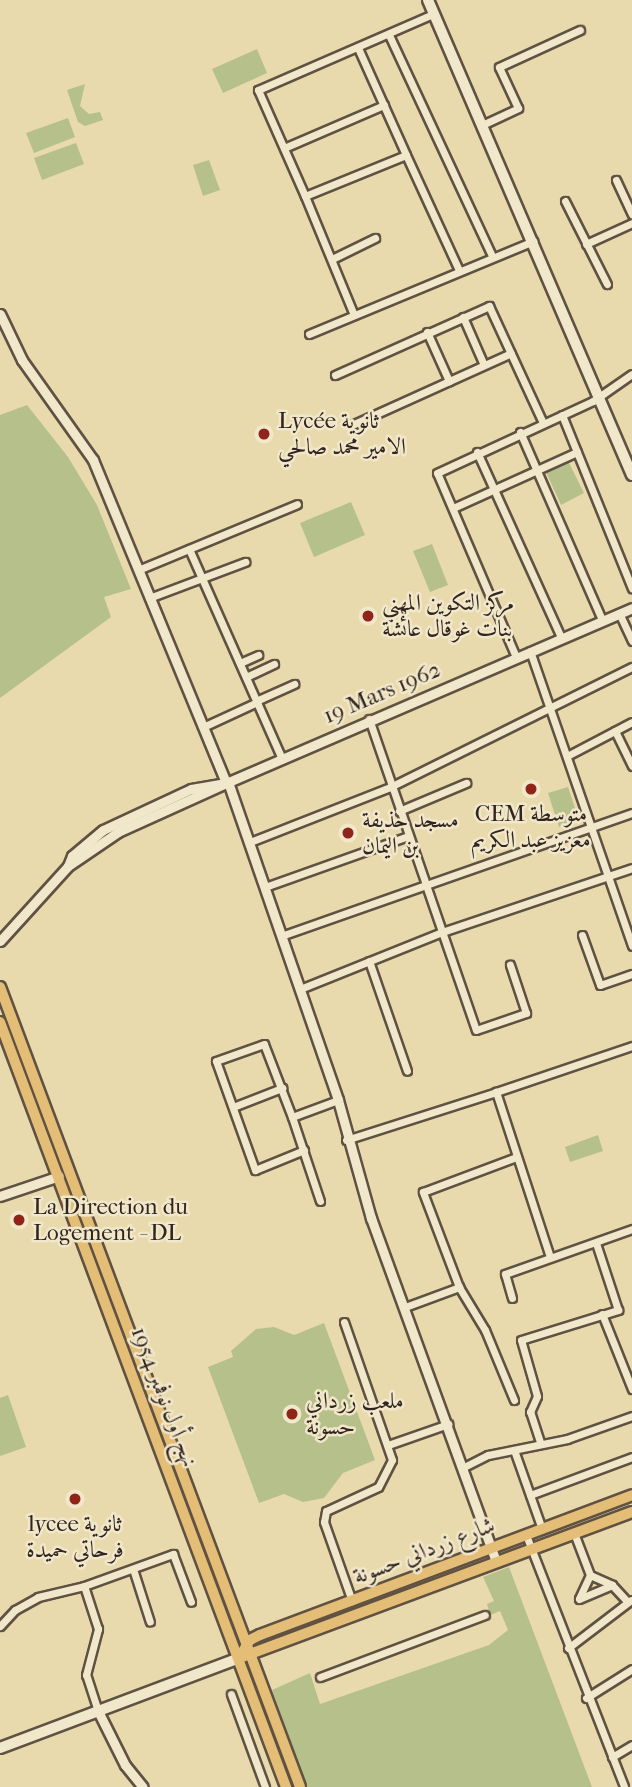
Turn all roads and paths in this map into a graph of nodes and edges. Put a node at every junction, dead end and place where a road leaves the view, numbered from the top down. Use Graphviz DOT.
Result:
graph roads {
  1 [pos="428,0"];
  2 [pos="433,14"];
  3 [pos="580,30"];
  4 [pos="389,35"];
  5 [pos="358,48"];
  6 [pos="384,105"];
  7 [pos="482,125"];
  8 [pos="284,148"];
  9 [pos="406,155"];
  10 [pos="616,180"];
  11 [pos="305,195"];
  12 [pos="565,201"];
  13 [pos="632,215"];
  14 [pos="632,223"];
  15 [pos="375,238"];
  16 [pos="534,241"];
  17 [pos="586,244"];
  18 [pos="492,257"];
  19 [pos="332,259"];
  20 [pos="459,270"];
  21 [pos="607,284"];
  22 [pos="0,314"];
  23 [pos="354,315"];
  24 [pos="463,317"];
  25 [pos="427,332"];
  26 [pos="309,334"];
  27 [pos="511,354"];
  28 [pos="484,365"];
  29 [pos="632,374"];
  30 [pos="335,375"];
  31 [pos="449,381"];
  32 [pos="601,397"];
  33 [pos="562,415"];
  34 [pos="542,423"];
  35 [pos="354,424"];
  36 [pos="520,432"];
  37 [pos="477,452"];
  38 [pos="577,452"];
  39 [pos="537,471"];
  40 [pos="632,475"];
  41 [pos="494,490"];
  42 [pos="297,504"];
  43 [pos="453,508"];
  44 [pos="189,549"];
  45 [pos="245,562"];
  46 [pos="138,570"];
  47 [pos="202,578"];
  48 [pos="632,588"];
  49 [pos="149,598"];
  50 [pos="632,608"];
  51 [pos="619,613"];
  52 [pos="602,620"];
  53 [pos="561,637"];
  54 [pos="632,641"];
  55 [pos="530,651"];
  56 [pos="258,655"];
  57 [pos="516,657"];
  58 [pos="240,663"];
  59 [pos="274,664"];
  60 [pos="632,667"];
  61 [pos="246,677"];
  62 [pos="294,684"];
  63 [pos="257,702"];
  64 [pos="549,708"];
  65 [pos="369,719"];
  66 [pos="632,722"];
  67 [pos="203,727"];
  68 [pos="615,731"];
  69 [pos="567,756"];
  70 [pos="282,759"];
  71 [pos="632,766"];
  72 [pos="227,782"];
  73 [pos="466,783"];
  74 [pos="390,787"];
  75 [pos="399,811"];
  76 [pos="632,813"];
  77 [pos="593,828"];
  78 [pos="408,835"];
  79 [pos="250,842"];
  80 [pos="632,868"];
  81 [pos="609,875"];
  82 [pos="426,884"];
  83 [pos="265,887"];
  84 [pos="442,933"];
  85 [pos="582,935"];
  86 [pos="281,936"];
  87 [pos="0,941"];
  88 [pos="632,946"];
  89 [pos="369,961"];
  90 [pos="510,965"];
  91 [pos="632,974"];
  92 [pos="0,987"];
  93 [pos="300,989"];
  94 [pos="4,1020"];
  95 [pos="632,1046"];
  96 [pos="407,1071"];
  97 [pos="282,1088"];
  98 [pos="495,1092"];
  99 [pos="34,1094"];
  100 [pos="338,1100"];
  101 [pos="233,1107"];
  102 [pos="292,1117"];
  103 [pos="346,1140"];
  104 [pos="304,1150"];
  105 [pos="516,1157"];
  106 [pos="60,1176"];
  107 [pos="0,1196"];
  108 [pos="320,1201"];
  109 [pos="632,1229"];
  110 [pos="596,1243"];
  111 [pos="550,1256"];
  112 [pos="101,1273"];
  113 [pos="459,1287"];
  114 [pos="512,1298"];
  115 [pos="405,1307"];
  116 [pos="602,1314"];
  117 [pos="344,1322"];
  118 [pos="632,1389"];
  119 [pos="514,1400"];
  120 [pos="632,1416"];
  121 [pos="448,1424"];
  122 [pos="540,1442"];
  123 [pos="388,1445"];
  124 [pos="514,1450"];
  125 [pos="632,1457"];
  126 [pos="462,1468"];
  127 [pos="530,1495"];
  128 [pos="632,1495"];
  129 [pos="632,1512"];
  130 [pos="542,1529"];
  131 [pos="574,1533"];
  132 [pos="526,1535"];
  133 [pos="490,1549"];
  134 [pos="531,1549"];
  135 [pos="495,1562"];
  136 [pos="134,1572"];
  137 [pos="590,1575"];
  138 [pos="612,1585"];
  139 [pos="84,1586"];
  140 [pos="352,1601"];
  141 [pos="630,1601"];
  142 [pos="191,1602"];
  143 [pos="356,1615"];
  144 [pos="485,1615"];
  145 [pos="150,1622"];
  146 [pos="0,1626"];
  147 [pos="568,1648"];
  148 [pos="249,1649"];
  149 [pos="239,1658"];
  150 [pos="629,1671"];
  151 [pos="320,1677"];
  152 [pos="632,1681"];
  153 [pos="231,1694"];
  154 [pos="586,1698"];
  155 [pos="98,1711"];
  156 [pos="632,1745"];
  157 [pos="0,1748"];
  158 [pos="612,1757"];
  159 [pos="143,1787"];
  160 [pos="265,1787"];
  161 [pos="286,1787"];
  162 [pos="300,1787"];
  163 [pos="624,1787"];
  1 -- 2 [label="main road"];
  2 -- 4 [label="street"];
  2 -- 7 [label="main road"];
  3 -- 7 [label="street"];
  4 -- 5 [label="street"];
  4 -- 18 [label="street"];
  5 -- 6 [label="street"];
  5 -- 8 [label="street"];
  6 -- 8 [label="street"];
  6 -- 9 [label="street"];
  7 -- 16 [label="main road"];
  8 -- 11 [label="street"];
  9 -- 11 [label="street"];
  9 -- 20 [label="street"];
  10 -- 13 [label="street"];
  11 -- 19 [label="street"];
  12 -- 17 [label="street"];
  14 -- 17 [label="street"];
  15 -- 19 [label="street"];
  16 -- 18 [label="street"];
  16 -- 32 [label="main road"];
  17 -- 21 [label="street"];
  18 -- 20 [label="street"];
  19 -- 23 [label="street"];
  20 -- 23 [label="street"];
  22 -- 46 [label="street"];
  23 -- 26 [label="street"];
  24 -- 25 [label="street"];
  24 -- 27 [label="street"];
  24 -- 28 [label="street"];
  25 -- 30 [label="street"];
  25 -- 31 [label="street"];
  27 -- 28 [label="street"];
  27 -- 34 [label="street"];
  28 -- 31 [label="street"];
  29 -- 32 [label="street"];
  31 -- 35 [label="street"];
  32 -- 33 [label="street"];
  32 -- 40 [label="main road"];
  33 -- 34 [label="street"];
  33 -- 38 [label="street"];
  34 -- 36 [label="street"];
  36 -- 37 [label="street"];
  36 -- 39 [label="street"];
  37 -- 41 [label="street"];
  37 -- 43 [label="street"];
  38 -- 39 [label="street"];
  38 -- 48 [label="street"];
  39 -- 41 [label="street"];
  39 -- 52 [label="street"];
  41 -- 43 [label="street"];
  41 -- 53 [label="street"];
  42 -- 44 [label="street"];
  43 -- 57 [label="street"];
  44 -- 46 [label="street"];
  44 -- 47 [label="street"];
  45 -- 47 [label="street"];
  46 -- 49 [label="street"];
  47 -- 49 [label="street"];
  47 -- 58 [label="street"];
  49 -- 67 [label="street"];
  50 -- 51 [label="street, 19 Mars 1962"];
  51 -- 52 [label="street, 19 Mars 1962"];
  51 -- 54 [label="street"];
  52 -- 53 [label="street, 19 Mars 1962"];
  53 -- 55 [label="street, 19 Mars 1962"];
  55 -- 57 [label="street, 19 Mars 1962"];
  55 -- 64 [label="street"];
  56 -- 58 [label="street"];
  57 -- 65 [label="street, 19 Mars 1962"];
  58 -- 61 [label="street"];
  59 -- 61 [label="street"];
  60 -- 64 [label="street"];
  61 -- 63 [label="street"];
  62 -- 63 [label="street"];
  63 -- 67 [label="street"];
  63 -- 70 [label="street"];
  64 -- 69 [label="street"];
  64 -- 74 [label="street"];
  65 -- 70 [label="street, 19 Mars 1962"];
  65 -- 74 [label="street"];
  66 -- 68 [label="street"];
  67 -- 72 [label="street"];
  68 -- 69 [label="street"];
  68 -- 71 [label="street"];
  69 -- 77 [label="street"];
  70 -- 72 [label="street, 19 Mars 1962"];
  72 -- 79 [label="street"];
  72 -- 87 [label="street, 19 Mars 1962"];
  73 -- 75 [label="street"];
  74 -- 75 [label="street"];
  74 -- 79 [label="street"];
  75 -- 78 [label="street"];
  76 -- 77 [label="street"];
  77 -- 81 [label="street"];
  77 -- 82 [label="street"];
  78 -- 82 [label="street"];
  78 -- 83 [label="street"];
  79 -- 83 [label="street"];
  80 -- 81 [label="street"];
  81 -- 84 [label="street"];
  81 -- 88 [label="street"];
  82 -- 84 [label="street"];
  82 -- 86 [label="street"];
  83 -- 86 [label="street"];
  84 -- 89 [label="street"];
  84 -- 90 [label="street"];
  85 -- 91 [label="street"];
  86 -- 93 [label="street"];
  89 -- 93 [label="street"];
  89 -- 96 [label="street"];
  92 -- 94 [label="main road, نهج أول نوفمبر 1954"];
  93 -- 100 [label="street"];
  94 -- 99 [label="main road, نهج أول نوفمبر 1954"];
  95 -- 98 [label="street"];
  97 -- 101 [label="street"];
  97 -- 101 [label="street"];
  97 -- 102 [label="street"];
  98 -- 103 [label="street"];
  98 -- 105 [label="street"];
  99 -- 106 [label="main road, نهج أول نوفمبر 1954"];
  99 -- 112 [label="main road, نهج أول نوفمبر 1954"];
  100 -- 102 [label="street"];
  100 -- 103 [label="street"];
  101 -- 104 [label="street"];
  102 -- 104 [label="street"];
  103 -- 115 [label="street"];
  104 -- 108 [label="street"];
  105 -- 111 [label="street"];
  105 -- 113 [label="street"];
  106 -- 107 [label="street"];
  106 -- 112 [label="main road, نهج أول نوفمبر 1954"];
  109 -- 110 [label="street"];
  110 -- 111 [label="street"];
  110 -- 116 [label="street"];
  111 -- 114 [label="street"];
  112 -- 148 [label="main road, نهج أول نوفمبر 1954"];
  112 -- 149 [label="main road, نهج أول نوفمبر 1954"];
  113 -- 115 [label="street"];
  113 -- 119 [label="street"];
  115 -- 121 [label="street"];
  116 -- 118 [label="street"];
  116 -- 122 [label="street"];
  117 -- 123 [label="street"];
  120 -- 122 [label="street"];
  121 -- 123 [label="street"];
  121 -- 126 [label="street"];
  122 -- 124 [label="street"];
  123 -- 140 [label="street"];
  124 -- 126 [label="street"];
  124 -- 127 [label="street"];
  125 -- 127 [label="street"];
  126 -- 133 [label="street"];
  127 -- 130 [label="street"];
  128 -- 130 [label="main road, شارع زرداني حسونة"];
  129 -- 131 [label="main road, شارع زرداني حسونة"];
  130 -- 132 [label="main road, شارع زرداني حسونة"];
  131 -- 134 [label="main road, شارع زرداني حسونة"];
  131 -- 137 [label="street"];
  132 -- 133 [label="main road, شارع زرداني حسونة"];
  132 -- 134 [label="street"];
  133 -- 135 [label="street"];
  133 -- 140 [label="main road, شارع زرداني حسونة"];
  134 -- 135 [label="main road, شارع زرداني حسونة"];
  134 -- 147 [label="street"];
  135 -- 143 [label="main road, شارع زرداني حسونة"];
  136 -- 139 [label="street"];
  136 -- 142 [label="street"];
  136 -- 145 [label="street"];
  137 -- 138 [label="street"];
  137 -- 138 [label="street"];
  138 -- 141 [label="street"];
  139 -- 146 [label="street"];
  139 -- 155 [label="street"];
  140 -- 143 [label="main road"];
  140 -- 148 [label="main road, شارع زرداني حسونة"];
  141 -- 147 [label="street"];
  143 -- 148 [label="main road, شارع زرداني حسونة"];
  144 -- 151 [label="street"];
  147 -- 154 [label="street"];
  148 -- 149 [label="main road, شارع زرداني حسونة"];
  148 -- 162 [label="main road, نهج أول نوفمبر 1954"];
  149 -- 155 [label="main road, شارع زرداني حسونة"];
  149 -- 161 [label="main road, نهج أول نوفمبر 1954"];
  150 -- 152 [label="street"];
  150 -- 154 [label="street"];
  153 -- 160 [label="street"];
  154 -- 158 [label="street"];
  155 -- 157 [label="main road, شارع زرداني حسونة"];
  155 -- 159 [label="street"];
  156 -- 158 [label="street"];
  158 -- 163 [label="street"];
}
